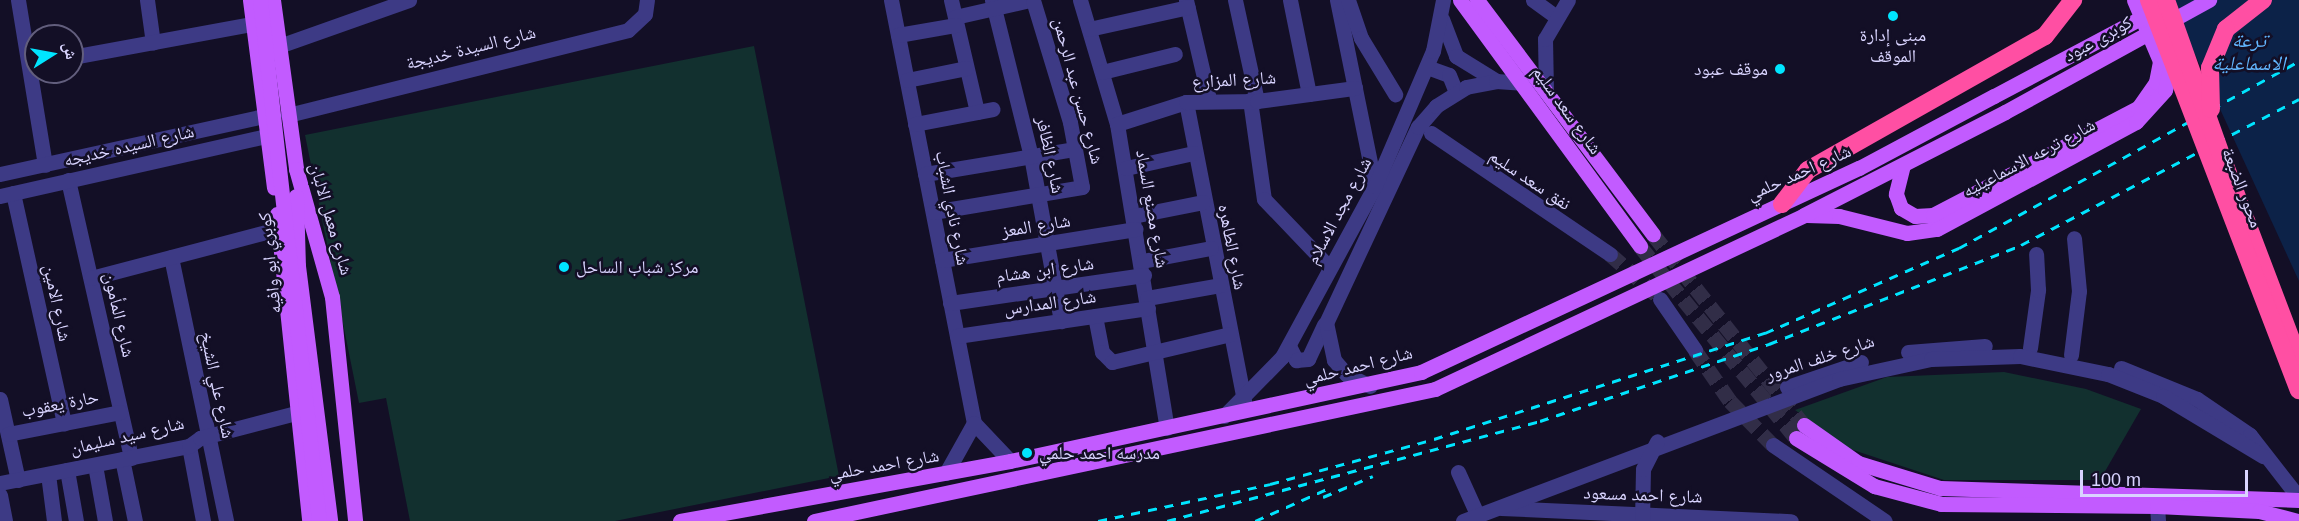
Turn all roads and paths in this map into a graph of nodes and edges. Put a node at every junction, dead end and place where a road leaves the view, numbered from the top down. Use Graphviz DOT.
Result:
graph roads {
  1 [pos="18,0"];
  2 [pos="147,0"];
  3 [pos="250,0"];
  4 [pos="260,0"];
  5 [pos="273,0"];
  6 [pos="409,0"];
  7 [pos="647,0"];
  8 [pos="891,0"];
  9 [pos="951,0"];
  10 [pos="1032,0"];
  11 [pos="1080,0"];
  12 [pos="1235,0"];
  13 [pos="1290,0"];
  14 [pos="1337,0"];
  15 [pos="1348,0"];
  16 [pos="1443,0"];
  17 [pos="1460,0"];
  18 [pos="1477,0"];
  19 [pos="1533,0"];
  20 [pos="1568,0"];
  21 [pos="2073,0"];
  22 [pos="2134,0"];
  23 [pos="2151,0"];
  24 [pos="2166,0"];
  25 [pos="2173,0"];
  26 [pos="2209,0"];
  27 [pos="2263,0"];
  28 [pos="993,4"];
  29 [pos="1187,4"];
  30 [pos="1442,16"];
  31 [pos="1556,17"];
  32 [pos="956,21"];
  33 [pos="252,24"];
  34 [pos="24,25"];
  35 [pos="1089,29"];
  36 [pos="898,35"];
  37 [pos="153,43"];
  38 [pos="280,54"];
  39 [pos="1175,54"];
  40 [pos="84,55"];
  41 [pos="258,66"];
  42 [pos="1427,67"];
  43 [pos="966,68"];
  44 [pos="1102,72"];
  45 [pos="907,80"];
  46 [pos="1496,81"];
  47 [pos="1524,83"];
  48 [pos="37,84"];
  49 [pos="1355,88"];
  50 [pos="1546,91"];
  51 [pos="1456,92"];
  52 [pos="1309,94"];
  53 [pos="1395,94"];
  54 [pos="1994,96"];
  55 [pos="1209,99"];
  56 [pos="1253,101"];
  57 [pos="1186,102"];
  58 [pos="993,109"];
  59 [pos="977,112"];
  60 [pos="2005,112"];
  61 [pos="288,114"];
  62 [pos="263,116"];
  63 [pos="915,124"];
  64 [pos="1118,124"];
  65 [pos="2212,129"];
  66 [pos="1431,133"];
  67 [pos="267,136"];
  68 [pos="1075,149"];
  69 [pos="1193,153"];
  70 [pos="1032,156"];
  71 [pos="50,164"];
  72 [pos="1903,165"];
  73 [pos="1126,168"];
  74 [pos="296,170"];
  75 [pos="0,174"];
  76 [pos="925,174"];
  77 [pos="64,181"];
  78 [pos="1375,186"];
  79 [pos="7,194"];
  80 [pos="1039,196"];
  81 [pos="1203,202"];
  82 [pos="1782,204"];
  83 [pos="933,212"];
  84 [pos="1804,215"];
  85 [pos="1135,222"];
  86 [pos="1653,234"];
  87 [pos="279,236"];
  88 [pos="2074,237"];
  89 [pos="1047,244"];
  90 [pos="1640,246"];
  91 [pos="1212,248"];
  92 [pos="1610,254"];
  93 [pos="2036,254"];
  94 [pos="171,257"];
  95 [pos="942,260"];
  96 [pos="1143,268"];
  97 [pos="1330,268"];
  98 [pos="91,278"];
  99 [pos="1220,285"];
  100 [pos="1055,288"];
  101 [pos="1660,299"];
  102 [pos="950,303"];
  103 [pos="1148,303"];
  104 [pos="1095,316"];
  105 [pos="1061,321"];
  106 [pos="1326,323"];
  107 [pos="1230,334"];
  108 [pos="957,336"];
  109 [pos="1289,346"];
  110 [pos="2030,348"];
  111 [pos="1695,350"];
  112 [pos="1156,352"];
  113 [pos="2071,355"];
  114 [pos="2299,360"];
  115 [pos="1373,386"];
  116 [pos="2299,390"];
  117 [pos="0,399"];
  118 [pos="1244,400"];
  119 [pos="301,407"];
  120 [pos="120,412"];
  121 [pos="1223,416"];
  122 [pos="64,423"];
  123 [pos="974,423"];
  124 [pos="1167,428"];
  125 [pos="4,432"];
  126 [pos="208,435"];
  127 [pos="1657,444"];
  128 [pos="1773,445"];
  129 [pos="189,446"];
  130 [pos="2263,456"];
  131 [pos="127,459"];
  132 [pos="1010,461"];
  133 [pos="95,465"];
  134 [pos="67,470"];
  135 [pos="1458,472"];
  136 [pos="946,473"];
  137 [pos="48,474"];
  138 [pos="18,480"];
  139 [pos="0,483"];
  140 [pos="0,495"];
  141 [pos="2299,499"];
  142 [pos="1496,514"];
  143 [pos="2158,514"];
  144 [pos="1555,516"];
  145 [pos="1599,517"];
  146 [pos="1470,518"];
  147 [pos="1642,518"];
  148 [pos="1718,519"];
  149 [pos="1772,520"];
  150 [pos="5,521"];
  151 [pos="54,521"];
  152 [pos="76,521"];
  153 [pos="105,521"];
  154 [pos="135,521"];
  155 [pos="203,521"];
  156 [pos="226,521"];
  157 [pos="309,521"];
  158 [pos="319,521"];
  159 [pos="330,521"];
  160 [pos="355,521"];
  161 [pos="680,521"];
  162 [pos="814,521"];
  163 [pos="1791,521"];
  164 [pos="1884,521"];
  165 [pos="2298,521"];
  1 -- 34 [label="street, شارع المأمون"];
  2 -- 37 [label="street"];
  3 -- 33 [label="main road"];
  4 -- 119 [label="main road, كوبري ابو وافيه, bridge"];
  5 -- 38 [label="main road, شارع معمل الالبان"];
  6 -- 38 [label="street"];
  7 -- 61 [label="street, شارع السيدة خديجة"];
  8 -- 36 [label="street, شارع نادي الشباب"];
  9 -- 32 [label="street"];
  10 -- 28 [label="street"];
  10 -- 68 [label="street, شارع حسن عبد الرحمن"];
  11 -- 35 [label="street, شارع مصنع السماد"];
  12 -- 56 [label="street"];
  13 -- 52 [label="street"];
  14 -- 49 [label="street"];
  15 -- 53 [label="street"];
  16 -- 30 [label="street, شارع مجد الاسلام"];
  17 -- 47 [label="main road, شارع سعد سليم"];
  18 -- 50 [label="main road, شارع سعد سليم"];
  19 -- 31 [label="street"];
  20 -- 31 [label="street"];
  21 -- 82 [label="highway"];
  22 -- 72 [label="main road, شارع ترعه الاسماعيليه"];
  23 -- 84 [label="main road, شارع ترعه الاسماعيليه"];
  23 -- 116 [label="highway, محور الضبعة, bridge"];
  24 -- 65 [label="highway, bridge"];
  25 -- 54 [label="main road, كوبرى عبود, bridge"];
  26 -- 60 [label="main road, كوبرى عبود, bridge"];
  27 -- 65 [label="highway, bridge"];
  28 -- 32 [label="street"];
  28 -- 70 [label="street, شارع الظافر"];
  29 -- 35 [label="street"];
  29 -- 55 [label="street"];
  30 -- 42 [label="street, شارع مجد الاسلام"];
  30 -- 46 [label="street"];
  31 -- 50 [label="street"];
  32 -- 36 [label="street"];
  32 -- 43 [label="street"];
  33 -- 37 [label="street"];
  33 -- 41 [label="main road"];
  35 -- 44 [label="street, شارع مصنع السماد"];
  36 -- 45 [label="street, شارع نادي الشباب"];
  37 -- 40 [label="street"];
  38 -- 41 [label="main road"];
  38 -- 61 [label="main road, شارع معمل الالبان"];
  39 -- 44 [label="street"];
  41 -- 62 [label="main road"];
  42 -- 51 [label="street"];
  42 -- 78 [label="street, شارع مجد الاسلام"];
  43 -- 45 [label="street"];
  43 -- 59 [label="street"];
  44 -- 64 [label="street, شارع مصنع السماد"];
  45 -- 63 [label="street, شارع نادي الشباب"];
  46 -- 47 [label="street, شارع مجد الاسلام"];
  46 -- 51 [label="street, شارع مجد الاسلام"];
  47 -- 90 [label="main road, شارع سعد سليم"];
  48 -- 71 [label="street, شارع المأمون"];
  49 -- 52 [label="street, شارع المزارع"];
  49 -- 78 [label="street"];
  50 -- 86 [label="main road, شارع سعد سليم"];
  51 -- 106 [label="street, شارع مجد الاسلام"];
  52 -- 56 [label="street, شارع المزارع"];
  54 -- 82 [label="main road, شارع احمد حلمي"];
  55 -- 56 [label="street, شارع المزارع"];
  55 -- 57 [label="street, شارع المزارع"];
  56 -- 97 [label="street"];
  57 -- 64 [label="street, شارع المزارع"];
  57 -- 69 [label="street, شارع الطاهره"];
  58 -- 59 [label="street"];
  59 -- 63 [label="street"];
  60 -- 72 [label="main road, شارع احمد حلمي"];
  61 -- 74 [label="main road, شارع معمل الالبان"];
  62 -- 67 [label="main road"];
  62 -- 71 [label="street, شارع السيده خديجه"];
  63 -- 76 [label="street, شارع نادي الشباب"];
  64 -- 73 [label="street, شارع مصنع السماد"];
  65 -- 114 [label="highway, bridge"];
  66 -- 92 [label="street, نفق سعد سليم"];
  67 -- 77 [label="street, شارع السيده خديجه"];
  67 -- 87 [label="main road"];
  68 -- 70 [label="street"];
  68 -- 80 [label="street, شارع حسن عبد الرحمن"];
  69 -- 73 [label="street"];
  69 -- 81 [label="street, شارع الطاهره"];
  70 -- 76 [label="street"];
  70 -- 80 [label="street, شارع الظافر"];
  71 -- 75 [label="street, شارع السيده خديجه"];
  71 -- 77 [label="street, شارع المأمون"];
  72 -- 84 [label="main road, شارع احمد حلمي"];
  73 -- 85 [label="street, شارع مصنع السماد"];
  74 -- 159 [label="main road, كوبري ابو وافيه"];
  74 -- 160 [label="main road, شارع معمل الالبان"];
  76 -- 83 [label="street, شارع نادي الشباب"];
  77 -- 79 [label="street, شارع السيده خديجه"];
  77 -- 98 [label="street, شارع المأمون"];
  78 -- 97 [label="street, شارع مجد الاسلام"];
  79 -- 122 [label="street, شارع الامين"];
  80 -- 83 [label="street"];
  80 -- 89 [label="street, شارع الظافر"];
  81 -- 85 [label="street, شارع المعز"];
  81 -- 91 [label="street, شارع الطاهره"];
  82 -- 115 [label="main road, شارع احمد حلمي"];
  83 -- 95 [label="street, شارع نادي الشباب"];
  84 -- 162 [label="main road, شارع احمد حلمي"];
  85 -- 89 [label="street, شارع المعز"];
  85 -- 96 [label="street, شارع مصنع السماد"];
  87 -- 94 [label="street"];
  87 -- 119 [label="main road"];
  87 -- 119 [label="main road, bridge"];
  88 -- 113 [label="street"];
  89 -- 95 [label="street, شارع المعز"];
  89 -- 100 [label="street, شارع الظافر"];
  91 -- 96 [label="street, شارع ابن هشام"];
  91 -- 99 [label="street, شارع الطاهره"];
  93 -- 110 [label="street"];
  94 -- 98 [label="street"];
  94 -- 126 [label="street, شارع علي الشيخ"];
  95 -- 102 [label="street, شارع نادي الشباب"];
  96 -- 100 [label="street, شارع ابن هشام"];
  96 -- 103 [label="street, شارع مصنع السماد"];
  97 -- 109 [label="street, شارع مجد الاسلام"];
  98 -- 120 [label="street, شارع المأمون"];
  99 -- 103 [label="street, شارع المدارس"];
  99 -- 107 [label="street, شارع الطاهره"];
  100 -- 102 [label="street, شارع ابن هشام"];
  100 -- 105 [label="street, شارع الظافر"];
  101 -- 111 [label="street"];
  102 -- 108 [label="street, شارع نادي الشباب"];
  103 -- 104 [label="street, شارع المدارس"];
  103 -- 112 [label="street, شارع مصنع السماد"];
  104 -- 105 [label="street, شارع المدارس"];
  104 -- 112 [label="street"];
  105 -- 108 [label="street, شارع المدارس"];
  106 -- 109 [label="street, شارع مجد الاسلام"];
  106 -- 115 [label="street"];
  107 -- 112 [label="street"];
  107 -- 118 [label="street, شارع الطاهره"];
  108 -- 123 [label="street, شارع نادي الشباب"];
  109 -- 118 [label="street, شارع مجد الاسلام"];
  110 -- 113 [label="street, شارع خلف المرور"];
  110 -- 127 [label="street, شارع خلف المرور"];
  112 -- 124 [label="street, شارع مصنع السماد"];
  113 -- 130 [label="street, شارع خلف المرور"];
  115 -- 121 [label="main road, شارع احمد حلمي"];
  117 -- 125 [label="street"];
  118 -- 121 [label="street, شارع مجد الاسلام"];
  119 -- 126 [label="street, شارع سيد سليمان"];
  119 -- 157 [label="main road"];
  119 -- 158 [label="main road, كوبري ابو وافيه, bridge"];
  120 -- 122 [label="street, حارة يعقوب"];
  120 -- 131 [label="street, شارع المأمون"];
  121 -- 124 [label="main road, شارع احمد حلمي"];
  122 -- 125 [label="street, حارة يعقوب"];
  123 -- 132 [label="street"];
  123 -- 136 [label="street"];
  124 -- 132 [label="main road, شارع احمد حلمي"];
  125 -- 138 [label="street"];
  126 -- 129 [label="street, شارع سيد سليمان"];
  126 -- 156 [label="street, شارع علي الشيخ"];
  127 -- 130 [label="street, شارع خلف المرور"];
  127 -- 142 [label="street, شارع خلف المرور"];
  127 -- 147 [label="street"];
  128 -- 164 [label="street"];
  129 -- 131 [label="street, شارع سيد سليمان"];
  129 -- 155 [label="street"];
  130 -- 141 [label="street, شارع خلف المرور"];
  131 -- 133 [label="street, شارع سيد سليمان"];
  131 -- 154 [label="street, شارع المأمون"];
  132 -- 136 [label="main road, شارع احمد حلمي"];
  133 -- 134 [label="street, شارع سيد سليمان"];
  133 -- 153 [label="street"];
  134 -- 137 [label="street, شارع سيد سليمان"];
  134 -- 152 [label="street"];
  135 -- 146 [label="street"];
  136 -- 161 [label="main road, شارع احمد حلمي"];
  137 -- 138 [label="street, شارع سيد سليمان"];
  137 -- 151 [label="street"];
  138 -- 139 [label="street, شارع سيد سليمان"];
  140 -- 150 [label="street"];
  141 -- 143 [label="main road"];
  142 -- 144 [label="street, شارع احمد مسعود"];
  142 -- 146 [label="street, شارع خلف المرور"];
  143 -- 165 [label="main road"];
  144 -- 145 [label="street, شارع احمد مسعود"];
  145 -- 147 [label="street, شارع احمد مسعود"];
  147 -- 148 [label="street, شارع احمد مسعود"];
  148 -- 149 [label="street, شارع احمد مسعود"];
  149 -- 163 [label="street, شارع احمد مسعود"];
}
